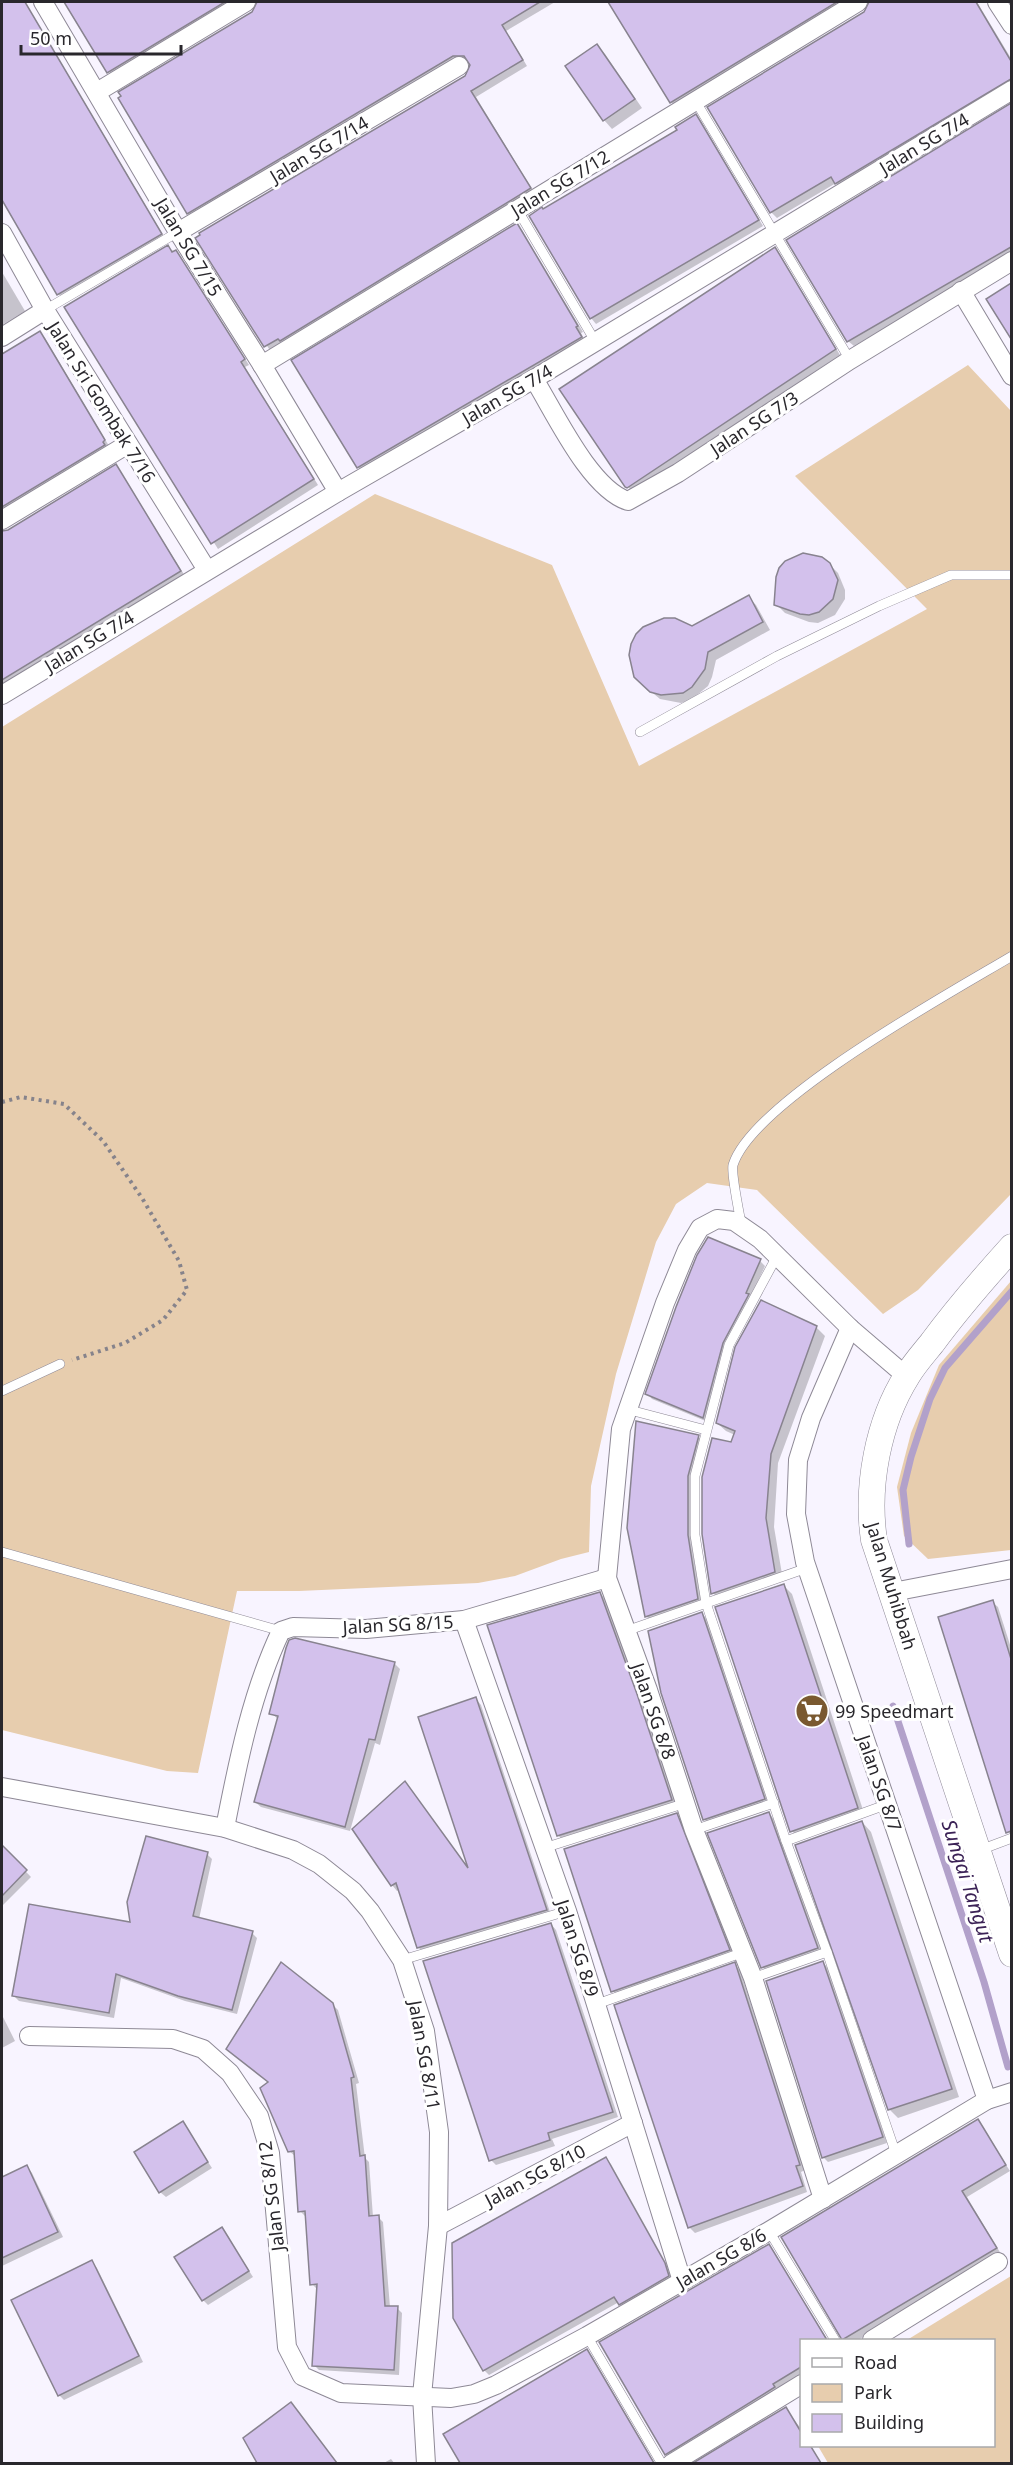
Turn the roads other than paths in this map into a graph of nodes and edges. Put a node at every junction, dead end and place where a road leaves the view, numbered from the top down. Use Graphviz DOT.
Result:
graph roads {
  1 [pos="42,2"];
  2 [pos="246,2"];
  3 [pos="858,2"];
  4 [pos="997,2"];
  5 [pos="1011,25"];
  6 [pos="459,66"];
  7 [pos="1011,90"];
  8 [pos="97,92"];
  9 [pos="695,100"];
  10 [pos="517,209"];
  11 [pos="178,232"];
  12 [pos="2,233"];
  13 [pos="774,233"];
  14 [pos="1011,261"];
  15 [pos="961,291"];
  16 [pos="45,310"];
  17 [pos="2,337"];
  18 [pos="595,341"];
  19 [pos="850,360"];
  20 [pos="262,365"];
  21 [pos="1011,376"];
  22 [pos="534,379"];
  23 [pos="128,444"];
  24 [pos="338,492"];
  25 [pos="2,520"];
  26 [pos="207,570"];
  27 [pos="1011,575"];
  28 [pos="2,694"];
  29 [pos="640,732"];
  30 [pos="1011,956"];
  31 [pos="741,1226"];
  32 [pos="1011,1247"];
  33 [pos="777,1256"];
  34 [pos="850,1328"];
  35 [pos="60,1364"];
  36 [pos="906,1376"];
  37 [pos="2,1391"];
  38 [pos="626,1409"];
  39 [pos="706,1430"];
  40 [pos="2,1552"];
  41 [pos="807,1569"];
  42 [pos="1011,1569"];
  43 [pos="607,1578"];
  44 [pos="893,1592"];
  45 [pos="706,1603"];
  46 [pos="464,1620"];
  47 [pos="281,1631"];
  48 [pos="626,1631"];
  49 [pos="2,1786"];
  50 [pos="686,1803"];
  51 [pos="774,1803"];
  52 [pos="888,1804"];
  53 [pos="225,1828"];
  54 [pos="694,1830"];
  55 [pos="1011,1838"];
  56 [pos="786,1840"];
  57 [pos="544,1848"];
  58 [pos="976,1851"];
  59 [pos="567,1911"];
  60 [pos="744,1952"];
  61 [pos="827,1952"];
  62 [pos="1011,1954"];
  63 [pos="402,1960"];
  64 [pos="753,1978"];
  65 [pos="597,2004"];
  66 [pos="29,2036"];
  67 [pos="1011,2092"];
  68 [pos="987,2100"];
  69 [pos="633,2123"];
  70 [pos="896,2154"];
  71 [pos="823,2199"];
  72 [pos="438,2226"];
  73 [pos="769,2231"];
  74 [pos="998,2262"];
  75 [pos="682,2281"];
  76 [pos="587,2336"];
  77 [pos="834,2339"];
  78 [pos="874,2339"];
  79 [pos="800,2385"];
  80 [pos="422,2396"];
  81 [pos="426,2463"];
  82 [pos="662,2463"];
  83 [pos="671,2463"];
  1 -- 8 [label="street, Jalan SG 7/15"];
  2 -- 8 [label="street"];
  3 -- 9 [label="street, Jalan SG 7/12"];
  4 -- 5 [label="street"];
  6 -- 11 [label="street, Jalan SG 7/14"];
  7 -- 13 [label="street, Jalan SG 7/4"];
  8 -- 11 [label="street, Jalan SG 7/15"];
  9 -- 10 [label="street, Jalan SG 7/12"];
  9 -- 13 [label="lane"];
  10 -- 18 [label="lane"];
  10 -- 20 [label="street, Jalan SG 7/12"];
  11 -- 16 [label="lane"];
  11 -- 20 [label="street, Jalan SG 7/15"];
  12 -- 16 [label="street, Jalan Sri Gombak 7/16"];
  13 -- 18 [label="street, Jalan SG 7/4"];
  13 -- 19 [label="lane"];
  14 -- 15 [label="street, Jalan SG 7/3"];
  15 -- 19 [label="street, Jalan SG 7/3"];
  15 -- 21 [label="street"];
  16 -- 17 [label="street"];
  16 -- 23 [label="street, Jalan Sri Gombak 7/16"];
  18 -- 22 [label="street, Jalan SG 7/4"];
  19 -- 22 [label="street, Jalan SG 7/3"];
  20 -- 24 [label="street, Jalan SG 7/15"];
  22 -- 24 [label="street, Jalan SG 7/4"];
  23 -- 25 [label="street"];
  23 -- 26 [label="street, Jalan Sri Gombak 7/16"];
  24 -- 26 [label="street, Jalan SG 7/4"];
  26 -- 28 [label="street, Jalan SG 7/4"];
  27 -- 29 [label="lane"];
  30 -- 31 [label="lane"];
  31 -- 33 [label="street"];
  31 -- 38 [label="street, Jalan SG 8/8"];
  32 -- 36 [label="street, Jalan Muhibbah"];
  33 -- 34 [label="street"];
  33 -- 39 [label="lane"];
  34 -- 36 [label="street"];
  34 -- 41 [label="street, Jalan SG 8/7"];
  35 -- 37 [label="lane"];
  36 -- 44 [label="street, Jalan Muhibbah"];
  38 -- 39 [label="lane"];
  38 -- 43 [label="street, Jalan SG 8/8"];
  39 -- 45 [label="lane"];
  40 -- 47 [label="lane"];
  41 -- 45 [label="lane"];
  41 -- 52 [label="street, Jalan SG 8/7"];
  42 -- 44 [label="street"];
  43 -- 46 [label="street, Jalan SG 8/15"];
  43 -- 48 [label="street, Jalan SG 8/8"];
  44 -- 58 [label="street, Jalan Muhibbah"];
  45 -- 48 [label="lane"];
  45 -- 51 [label="lane"];
  46 -- 47 [label="street, Jalan SG 8/15"];
  46 -- 57 [label="street, Jalan SG 8/9"];
  47 -- 53 [label="street"];
  48 -- 50 [label="street, Jalan SG 8/8"];
  49 -- 53 [label="street, Jalan SG 8/11"];
  50 -- 54 [label="street, Jalan SG 8/8"];
  50 -- 57 [label="lane"];
  51 -- 54 [label="lane"];
  51 -- 56 [label="lane"];
  52 -- 56 [label="lane"];
  52 -- 68 [label="street, Jalan SG 8/7"];
  53 -- 63 [label="street, Jalan SG 8/11"];
  54 -- 60 [label="street, Jalan SG 8/8"];
  55 -- 58 [label="lane"];
  56 -- 61 [label="lane"];
  57 -- 59 [label="street, Jalan SG 8/9"];
  58 -- 62 [label="street, Jalan Muhibbah"];
  59 -- 63 [label="lane"];
  59 -- 65 [label="street, Jalan SG 8/9"];
  60 -- 64 [label="street, Jalan SG 8/8"];
  60 -- 65 [label="lane"];
  61 -- 64 [label="lane"];
  61 -- 70 [label="lane"];
  63 -- 72 [label="street, Jalan SG 8/11"];
  64 -- 71 [label="street, Jalan SG 8/8"];
  65 -- 69 [label="street, Jalan SG 8/9"];
  66 -- 80 [label="street, Jalan SG 8/12"];
  67 -- 68 [label="street, Jalan SG 8/6"];
  68 -- 70 [label="street, Jalan SG 8/6"];
  69 -- 72 [label="street, Jalan SG 8/10"];
  69 -- 75 [label="street, Jalan SG 8/9"];
  70 -- 71 [label="street, Jalan SG 8/6"];
  71 -- 73 [label="street, Jalan SG 8/6"];
  72 -- 80 [label="street, Jalan SG 8/11"];
  73 -- 75 [label="street, Jalan SG 8/6"];
  73 -- 77 [label="lane"];
  74 -- 78 [label="street"];
  75 -- 76 [label="street, Jalan SG 8/6"];
  76 -- 80 [label="street, Jalan SG 8/6"];
  76 -- 82 [label="lane"];
  79 -- 83 [label="street"];
  80 -- 81 [label="street, Jalan SG 8/11"];
}
